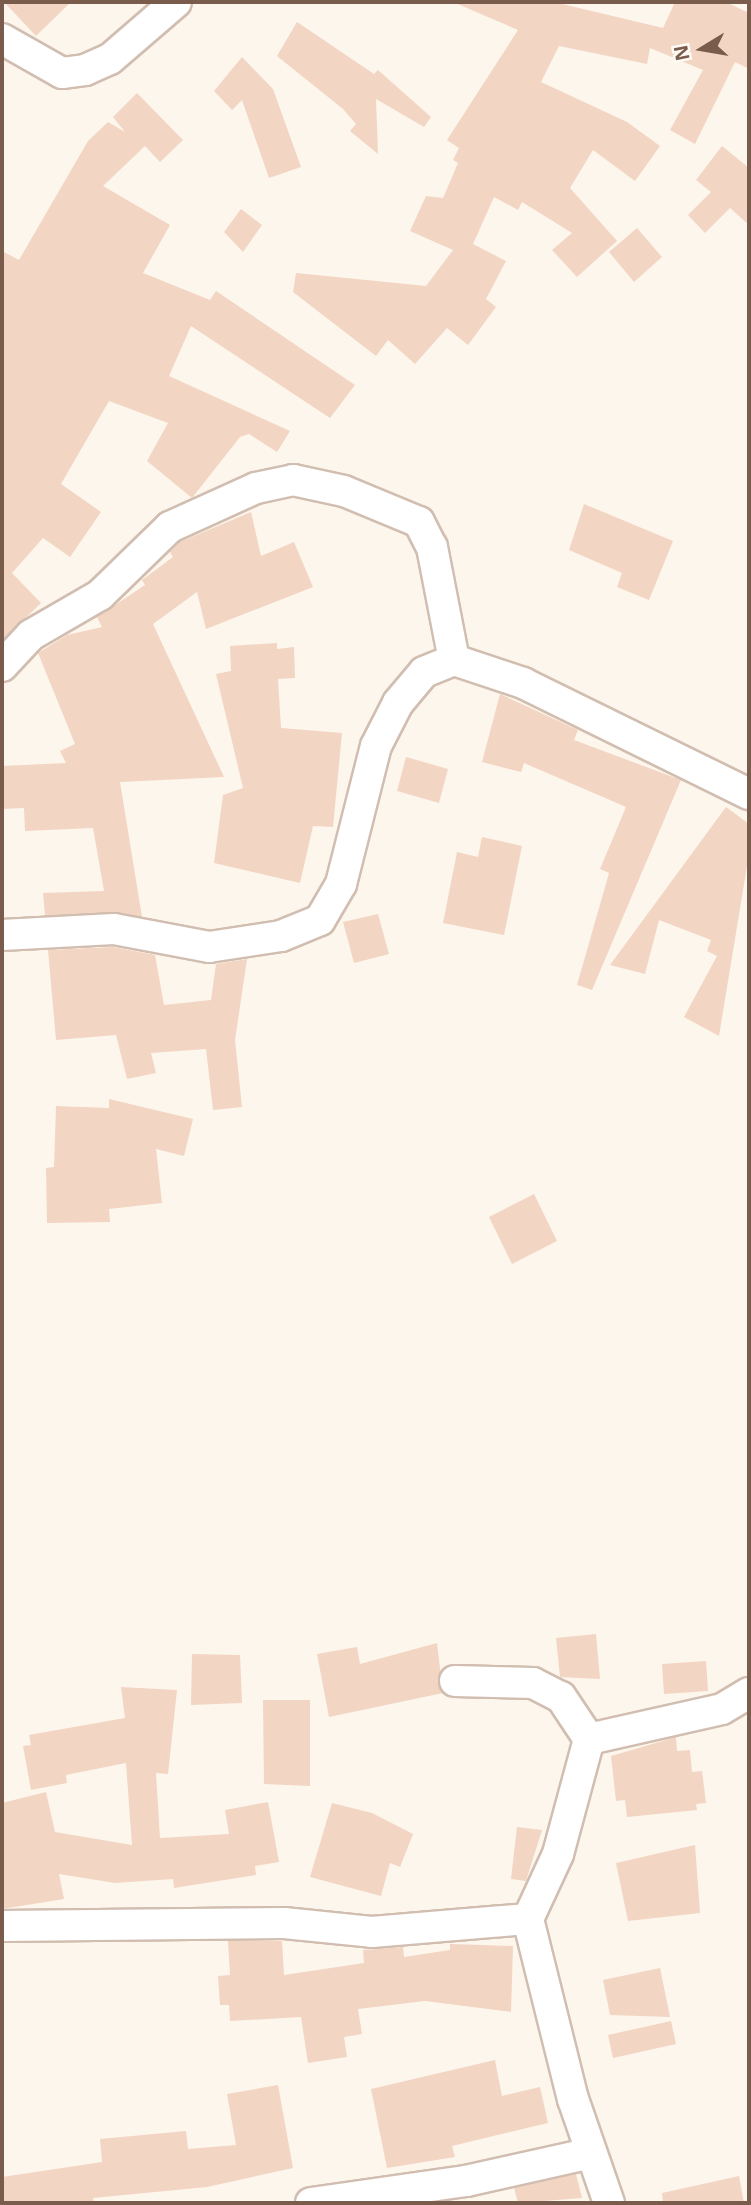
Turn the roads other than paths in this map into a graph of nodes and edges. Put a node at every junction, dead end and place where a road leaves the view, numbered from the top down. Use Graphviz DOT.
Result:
graph roads {
  1 [pos="176,2"];
  2 [pos="2,39"];
  3 [pos="454,660"];
  4 [pos="2,666"];
  5 [pos="749,794"];
  6 [pos="2,935"];
  7 [pos="455,1681"];
  8 [pos="749,1693"];
  9 [pos="589,1739"];
  10 [pos="528,1919"];
  11 [pos="2,1926"];
  12 [pos="591,2153"];
  13 [pos="311,2203"];
  14 [pos="609,2203"];
  1 -- 2 [label="street"];
  3 -- 4 [label="street"];
  3 -- 5 [label="street"];
  3 -- 6 [label="street"];
  7 -- 9 [label="street"];
  8 -- 9 [label="street"];
  9 -- 10 [label="street"];
  10 -- 11 [label="street"];
  10 -- 12 [label="street"];
  12 -- 13 [label="street"];
  12 -- 14 [label="street"];
}
